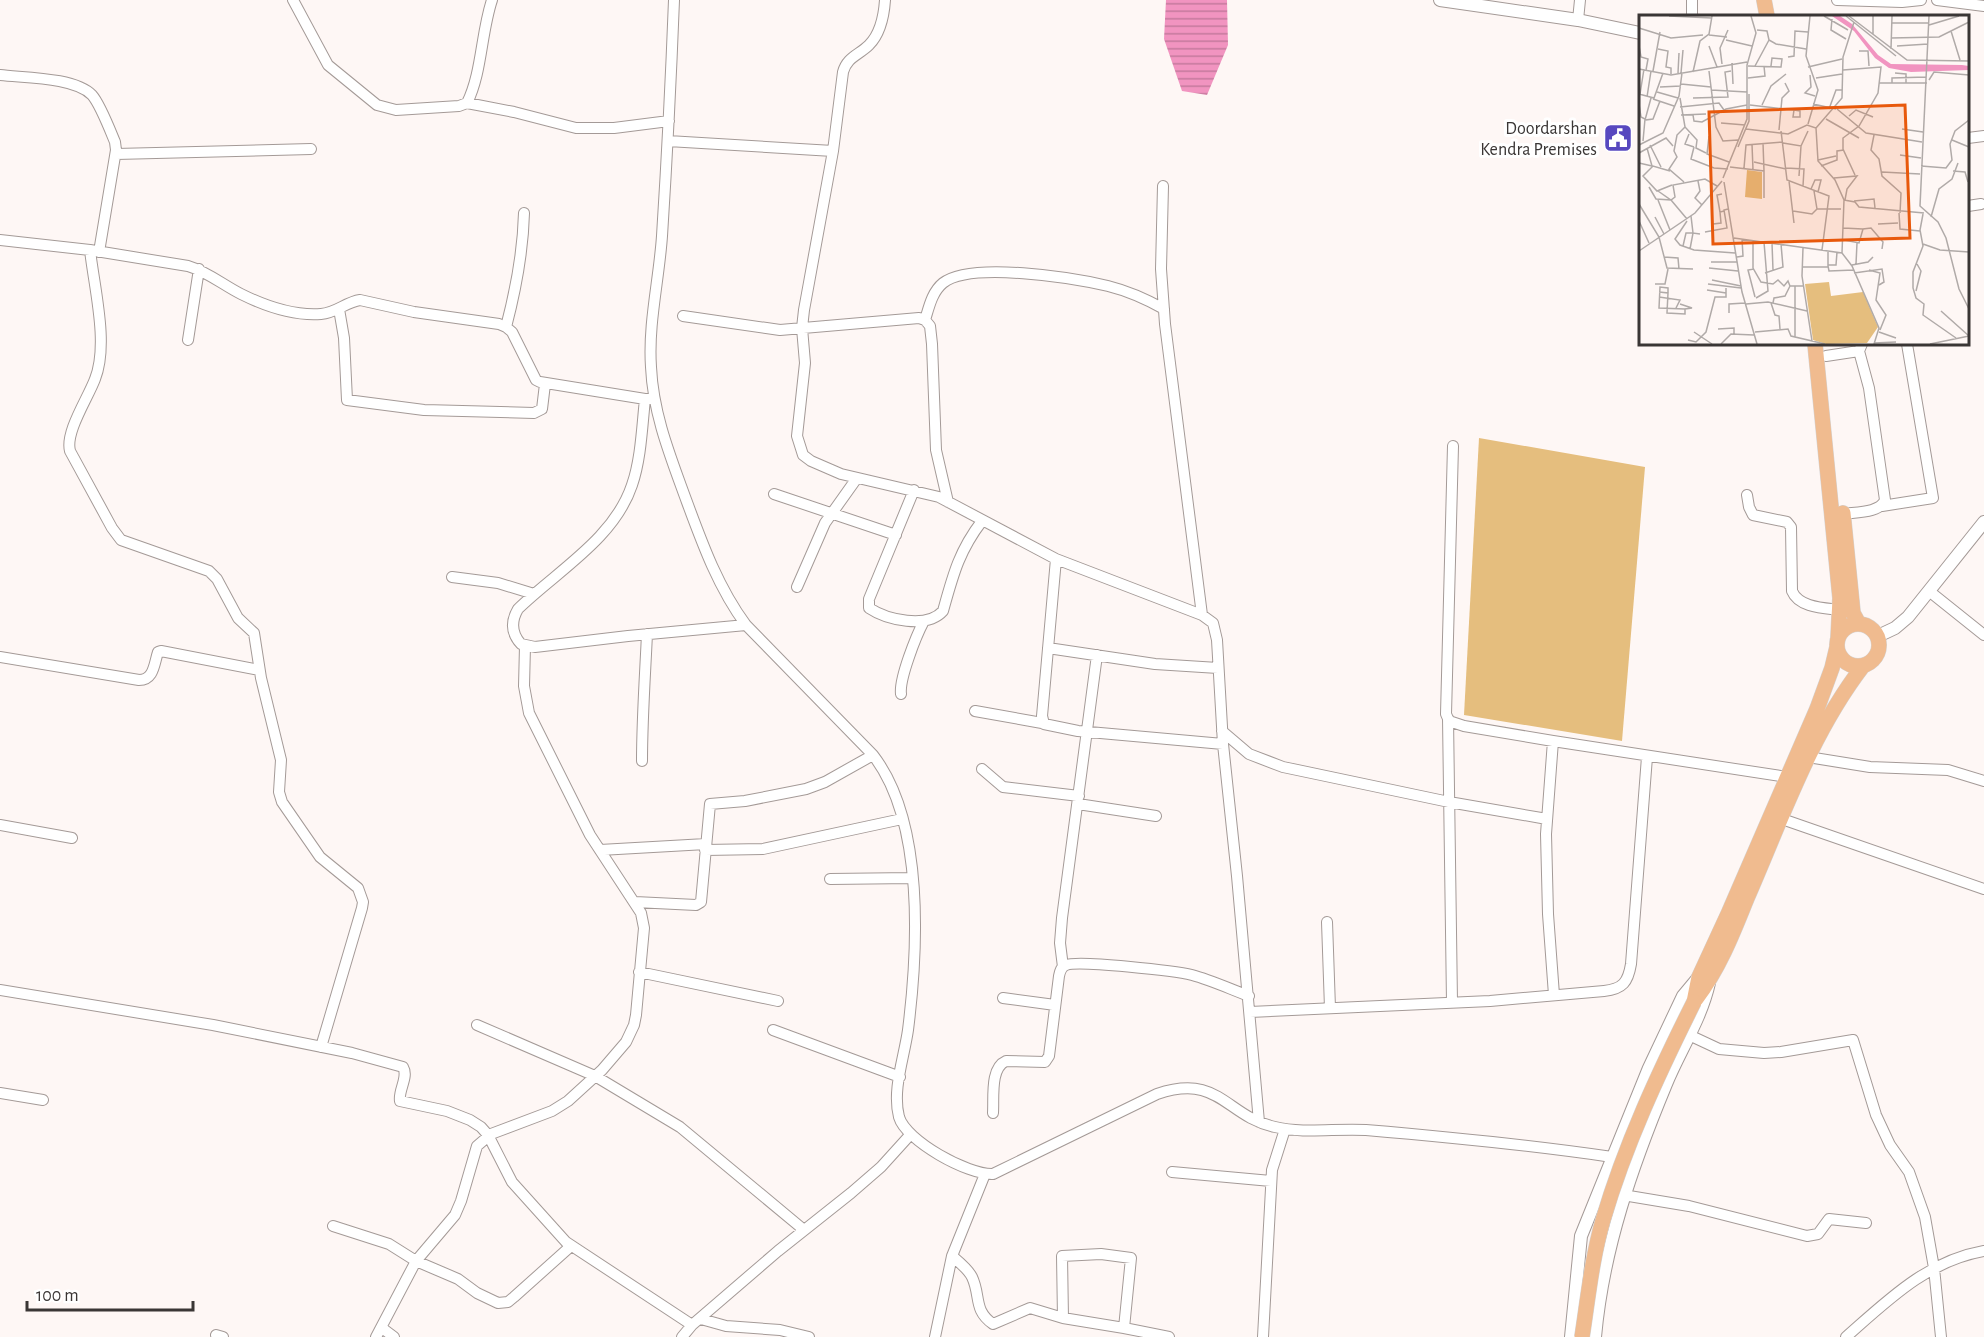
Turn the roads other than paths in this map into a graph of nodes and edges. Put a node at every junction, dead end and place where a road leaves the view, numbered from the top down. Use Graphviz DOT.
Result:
graph roads {
  1 [pos="293,0"];
  2 [pos="492,0"];
  3 [pos="674,0"];
  4 [pos="885,0"];
  5 [pos="1440,0"];
  6 [pos="1580,0"];
  7 [pos="1764,0"];
  8 [pos="1774,0"];
  9 [pos="1837,0"];
  10 [pos="1921,0"];
  11 [pos="1937,0"];
  12 [pos="1469,3"];
  13 [pos="1984,6"];
  14 [pos="1767,15"];
  15 [pos="1776,15"];
  16 [pos="1578,20"];
  17 [pos="1639,33"];
  18 [pos="0,75"];
  19 [pos="467,103"];
  20 [pos="669,121"];
  21 [pos="1984,136"];
  22 [pos="1969,138"];
  23 [pos="668,141"];
  24 [pos="311,149"];
  25 [pos="833,151"];
  26 [pos="116,154"];
  27 [pos="1163,186"];
  28 [pos="1981,204"];
  29 [pos="1969,206"];
  30 [pos="524,213"];
  31 [pos="0,240"];
  32 [pos="94,251"];
  33 [pos="199,269"];
  34 [pos="339,309"];
  35 [pos="1164,309"];
  36 [pos="683,316"];
  37 [pos="925,320"];
  38 [pos="506,327"];
  39 [pos="802,328"];
  40 [pos="188,340"];
  41 [pos="1815,345"];
  42 [pos="1907,345"];
  43 [pos="1861,347"];
  44 [pos="1825,350"];
  45 [pos="545,384"];
  46 [pos="650,399"];
  47 [pos="1453,446"];
  48 [pos="857,478"];
  49 [pos="914,490"];
  50 [pos="774,494"];
  51 [pos="1747,495"];
  52 [pos="948,502"];
  53 [pos="1882,506"];
  54 [pos="832,514"];
  55 [pos="1843,514"];
  56 [pos="982,521"];
  57 [pos="1984,522"];
  58 [pos="896,535"];
  59 [pos="1056,558"];
  60 [pos="452,577"];
  61 [pos="797,587"];
  62 [pos="1929,591"];
  63 [pos="534,594"];
  64 [pos="1840,610"];
  65 [pos="1202,615"];
  66 [pos="924,621"];
  67 [pos="1859,624"];
  68 [pos="746,625"];
  69 [pos="646,634"];
  70 [pos="1984,635"];
  71 [pos="1878,636"];
  72 [pos="1837,643"];
  73 [pos="525,646"];
  74 [pos="1048,648"];
  75 [pos="1097,655"];
  76 [pos="0,657"];
  77 [pos="1863,666"];
  78 [pos="1218,668"];
  79 [pos="259,670"];
  80 [pos="901,694"];
  81 [pos="975,711"];
  82 [pos="1448,718"];
  83 [pos="1042,723"];
  84 [pos="1222,731"];
  85 [pos="1087,732"];
  86 [pos="1553,741"];
  87 [pos="1223,744"];
  88 [pos="873,755"];
  89 [pos="1647,757"];
  90 [pos="1808,757"];
  91 [pos="642,761"];
  92 [pos="982,769"];
  93 [pos="1787,777"];
  94 [pos="1984,781"];
  95 [pos="1078,800"];
  96 [pos="1449,802"];
  97 [pos="1156,816"];
  98 [pos="902,819"];
  99 [pos="1547,819"];
  100 [pos="1782,819"];
  101 [pos="0,825"];
  102 [pos="72,838"];
  103 [pos="706,847"];
  104 [pos="600,850"];
  105 [pos="912,878"];
  106 [pos="830,879"];
  107 [pos="1984,889"];
  108 [pos="635,902"];
  109 [pos="1327,922"];
  110 [pos="1063,967"];
  111 [pos="639,972"];
  112 [pos="1704,979"];
  113 [pos="0,990"];
  114 [pos="1554,995"];
  115 [pos="1249,996"];
  116 [pos="1003,998"];
  117 [pos="778,1001"];
  118 [pos="1452,1002"];
  119 [pos="1055,1005"];
  120 [pos="1330,1008"];
  121 [pos="1250,1012"];
  122 [pos="477,1024"];
  123 [pos="773,1030"];
  124 [pos="1689,1035"];
  125 [pos="321,1047"];
  126 [pos="595,1076"];
  127 [pos="900,1077"];
  128 [pos="0,1093"];
  129 [pos="43,1100"];
  130 [pos="993,1113"];
  131 [pos="1259,1122"];
  132 [pos="1285,1129"];
  133 [pos="910,1135"];
  134 [pos="488,1136"];
  135 [pos="1612,1157"];
  136 [pos="1172,1172"];
  137 [pos="985,1174"];
  138 [pos="1271,1181"];
  139 [pos="1623,1195"];
  140 [pos="1866,1223"];
  141 [pos="333,1226"];
  142 [pos="804,1230"];
  143 [pos="571,1246"];
  144 [pos="1984,1251"];
  145 [pos="1579,1254"];
  146 [pos="952,1256"];
  147 [pos="1607,1258"];
  148 [pos="416,1262"];
  149 [pos="1934,1268"];
  150 [pos="1063,1317"];
  151 [pos="696,1322"];
  152 [pos="1124,1328"];
  153 [pos="379,1333"];
  154 [pos="772,1333"];
  155 [pos="394,1337"];
  156 [pos="682,1337"];
  157 [pos="809,1337"];
  158 [pos="935,1337"];
  159 [pos="1168,1337"];
  160 [pos="1263,1337"];
  161 [pos="1571,1337"];
  162 [pos="1582,1337"];
  163 [pos="1595,1337"];
  164 [pos="1846,1337"];
  165 [pos="1941,1337"];
  1 -- 19 [label="street"];
  2 -- 19 [label="street"];
  3 -- 20 [label="street"];
  4 -- 25 [label="street"];
  5 -- 12 [label="street"];
  6 -- 16 [label="street"];
  7 -- 14 [label="main road"];
  8 -- 15 [label="main road"];
  9 -- 10 [label="street"];
  11 -- 13 [label="street"];
  12 -- 16 [label="street"];
  16 -- 17 [label="street"];
  18 -- 26 [label="street"];
  19 -- 20 [label="street"];
  20 -- 23 [label="street"];
  21 -- 22 [label="street"];
  23 -- 25 [label="street"];
  23 -- 46 [label="street"];
  24 -- 26 [label="street"];
  25 -- 39 [label="street"];
  26 -- 32 [label="street"];
  27 -- 35 [label="street"];
  28 -- 29 [label="street"];
  30 -- 38 [label="street"];
  31 -- 32 [label="street"];
  32 -- 33 [label="street"];
  32 -- 79 [label="street"];
  33 -- 34 [label="street"];
  33 -- 40 [label="street"];
  34 -- 38 [label="street"];
  34 -- 45 [label="street"];
  35 -- 37 [label="street"];
  35 -- 65 [label="street"];
  36 -- 39 [label="street"];
  37 -- 39 [label="street"];
  37 -- 52 [label="street"];
  38 -- 45 [label="street"];
  39 -- 48 [label="street"];
  41 -- 64 [label="main road"];
  42 -- 53 [label="street"];
  43 -- 44 [label="street"];
  43 -- 53 [label="street"];
  44 -- 55 [label="main road"];
  45 -- 46 [label="street"];
  46 -- 63 [label="street"];
  46 -- 68 [label="street"];
  47 -- 82 [label="street"];
  48 -- 49 [label="street"];
  48 -- 54 [label="street"];
  49 -- 52 [label="street"];
  49 -- 58 [label="street"];
  50 -- 54 [label="street"];
  51 -- 64 [label="street"];
  52 -- 56 [label="street"];
  53 -- 55 [label="street"];
  54 -- 58 [label="street"];
  54 -- 61 [label="street"];
  55 -- 67 [label="main road"];
  56 -- 59 [label="street"];
  56 -- 66 [label="street"];
  57 -- 62 [label="street"];
  58 -- 66 [label="street"];
  59 -- 65 [label="street"];
  59 -- 74 [label="street"];
  60 -- 63 [label="street"];
  62 -- 70 [label="street"];
  62 -- 71 [label="street"];
  63 -- 73 [label="street"];
  64 -- 72 [label="main road"];
  65 -- 78 [label="street"];
  66 -- 80 [label="street"];
  67 -- 71 [label="main road"];
  67 -- 72 [label="main road"];
  68 -- 69 [label="street"];
  68 -- 88 [label="street"];
  69 -- 73 [label="street"];
  69 -- 91 [label="street"];
  71 -- 77 [label="main road"];
  72 -- 77 [label="main road"];
  72 -- 93 [label="main road"];
  73 -- 104 [label="street"];
  74 -- 75 [label="street"];
  74 -- 83 [label="street"];
  75 -- 78 [label="street"];
  75 -- 85 [label="street"];
  76 -- 79 [label="street"];
  77 -- 90 [label="main road"];
  78 -- 84 [label="street"];
  79 -- 125 [label="street"];
  81 -- 83 [label="street"];
  82 -- 86 [label="street"];
  82 -- 96 [label="street"];
  83 -- 85 [label="street"];
  84 -- 87 [label="street"];
  84 -- 96 [label="street"];
  85 -- 87 [label="street"];
  85 -- 95 [label="street"];
  86 -- 89 [label="street"];
  86 -- 99 [label="street"];
  87 -- 115 [label="street"];
  88 -- 98 [label="street"];
  88 -- 103 [label="street"];
  89 -- 93 [label="street"];
  89 -- 114 [label="street"];
  90 -- 94 [label="street"];
  90 -- 100 [label="main road"];
  92 -- 95 [label="street"];
  93 -- 112 [label="main road"];
  95 -- 97 [label="street"];
  95 -- 110 [label="street"];
  96 -- 99 [label="street"];
  96 -- 118 [label="street"];
  98 -- 103 [label="street"];
  98 -- 105 [label="street"];
  99 -- 114 [label="street"];
  100 -- 107 [label="street"];
  100 -- 112 [label="main road"];
  101 -- 102 [label="street"];
  103 -- 104 [label="street"];
  103 -- 108 [label="street"];
  104 -- 108 [label="street"];
  105 -- 106 [label="street"];
  105 -- 127 [label="street"];
  108 -- 111 [label="street"];
  109 -- 120 [label="street"];
  110 -- 115 [label="street"];
  110 -- 119 [label="street"];
  111 -- 117 [label="street"];
  111 -- 126 [label="street"];
  112 -- 124 [label="street"];
  112 -- 135 [label="street"];
  112 -- 162 [label="main road, bridge"];
  113 -- 125 [label="street"];
  114 -- 118 [label="street"];
  115 -- 121 [label="street"];
  116 -- 119 [label="street"];
  118 -- 120 [label="street"];
  119 -- 130 [label="street"];
  120 -- 121 [label="street"];
  121 -- 131 [label="street"];
  122 -- 126 [label="street"];
  123 -- 127 [label="street"];
  124 -- 139 [label="street"];
  124 -- 149 [label="street"];
  125 -- 134 [label="street"];
  126 -- 134 [label="street"];
  126 -- 142 [label="street"];
  127 -- 133 [label="street"];
  128 -- 129 [label="street"];
  131 -- 132 [label="street"];
  131 -- 137 [label="street"];
  132 -- 135 [label="street"];
  132 -- 138 [label="street"];
  133 -- 137 [label="street"];
  133 -- 142 [label="street"];
  134 -- 143 [label="street"];
  134 -- 148 [label="street"];
  135 -- 145 [label="street"];
  136 -- 138 [label="street"];
  137 -- 146 [label="street"];
  138 -- 160 [label="street"];
  139 -- 140 [label="street"];
  139 -- 147 [label="street"];
  141 -- 148 [label="street"];
  142 -- 151 [label="street"];
  143 -- 148 [label="street"];
  143 -- 151 [label="street"];
  144 -- 149 [label="street"];
  145 -- 147 [label="street"];
  145 -- 161 [label="street"];
  146 -- 150 [label="street"];
  146 -- 158 [label="street"];
  147 -- 163 [label="street"];
  148 -- 153 [label="street"];
  149 -- 164 [label="street"];
  149 -- 165 [label="street"];
  150 -- 152 [label="street"];
  150 -- 152 [label="street"];
  151 -- 154 [label="street"];
  151 -- 156 [label="street"];
  152 -- 159 [label="street"];
  153 -- 155 [label="street"];
  154 -- 157 [label="street"];
}
